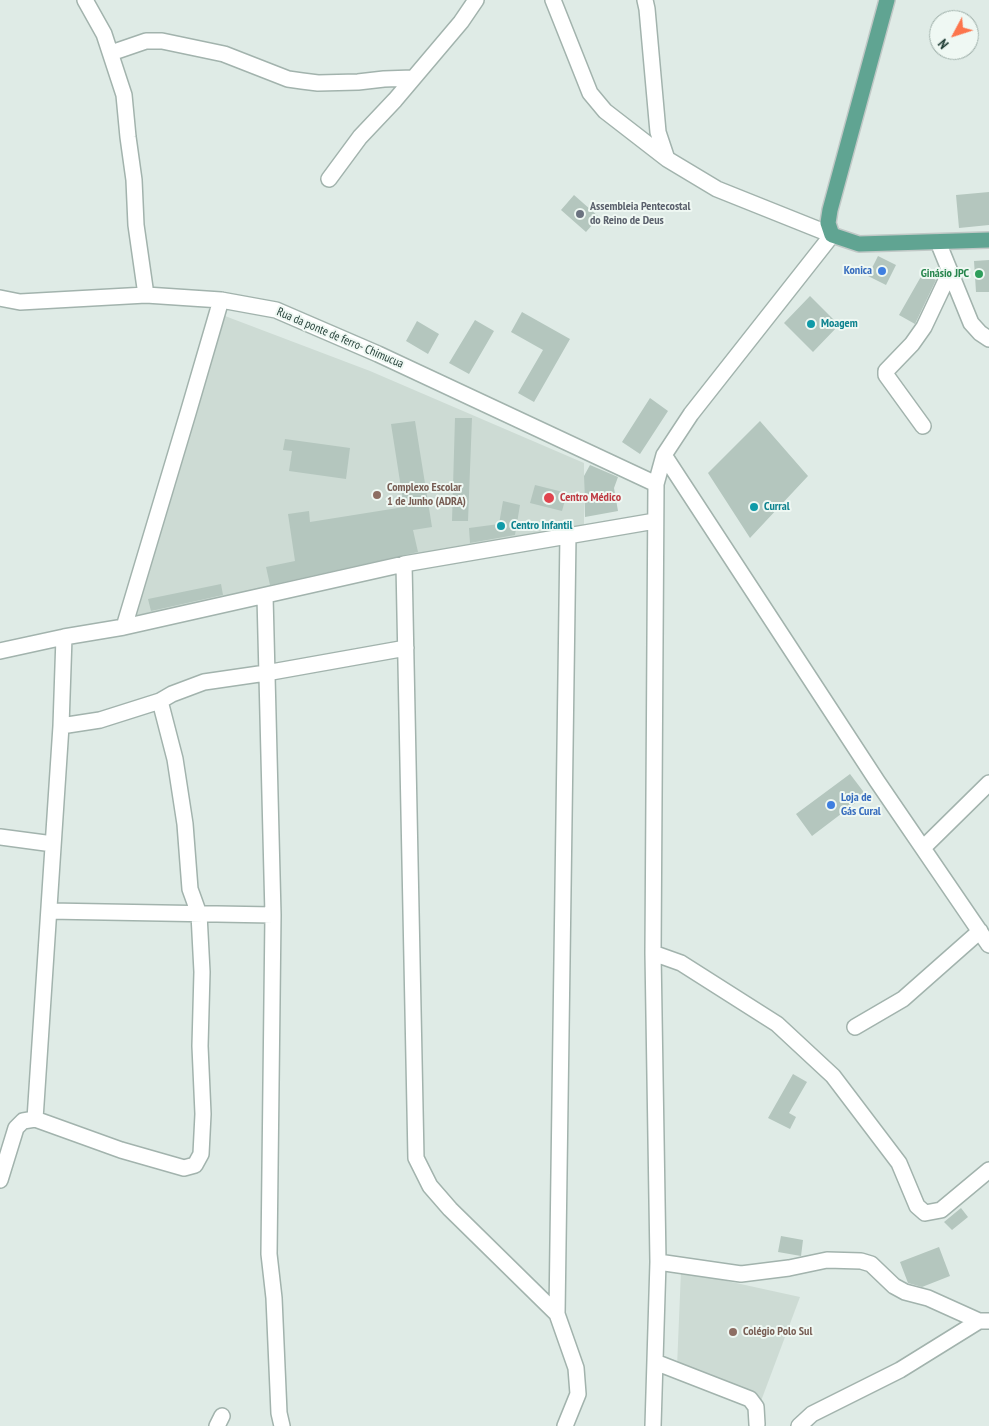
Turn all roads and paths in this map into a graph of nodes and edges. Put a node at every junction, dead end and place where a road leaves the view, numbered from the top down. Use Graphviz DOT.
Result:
graph roads {
  1 [pos="85,0"];
  2 [pos="476,0"];
  3 [pos="553,0"];
  4 [pos="645,0"];
  5 [pos="886,0"];
  6 [pos="111,53"];
  7 [pos="413,78"];
  8 [pos="667,159"];
  9 [pos="329,179"];
  10 [pos="832,235"];
  11 [pos="989,240"];
  12 [pos="938,242"];
  13 [pos="950,272"];
  14 [pos="146,294"];
  15 [pos="0,298"];
  16 [pos="220,300"];
  17 [pos="989,339"];
  18 [pos="923,426"];
  19 [pos="664,455"];
  20 [pos="656,484"];
  21 [pos="655,521"];
  22 [pos="568,535"];
  23 [pos="404,564"];
  24 [pos="265,596"];
  25 [pos="124,627"];
  26 [pos="64,637"];
  27 [pos="406,648"];
  28 [pos="0,651"];
  29 [pos="266,673"];
  30 [pos="160,701"];
  31 [pos="61,726"];
  32 [pos="989,783"];
  33 [pos="0,838"];
  34 [pos="54,844"];
  35 [pos="923,848"];
  36 [pos="49,911"];
  37 [pos="199,914"];
  38 [pos="273,915"];
  39 [pos="980,931"];
  40 [pos="989,944"];
  41 [pos="653,953"];
  42 [pos="855,1027"];
  43 [pos="35,1119"];
  44 [pos="989,1170"];
  45 [pos="0,1180"];
  46 [pos="658,1262"];
  47 [pos="557,1314"];
  48 [pos="984,1321"];
  49 [pos="655,1362"];
  50 [pos="759,1425"];
  51 [pos="282,1426"];
  52 [pos="566,1426"];
  53 [pos="653,1426"];
  54 [pos="798,1426"];
  1 -- 6 [label="street"];
  2 -- 7 [label="street"];
  3 -- 8 [label="street"];
  4 -- 8 [label="street"];
  5 -- 10 [label="main road"];
  6 -- 7 [label="street"];
  6 -- 14 [label="street"];
  7 -- 9 [label="street"];
  8 -- 10 [label="street"];
  10 -- 12 [label="main road"];
  10 -- 19 [label="street"];
  11 -- 12 [label="main road"];
  12 -- 13 [label="street"];
  13 -- 17 [label="street"];
  13 -- 18 [label="street"];
  14 -- 15 [label="street, Rua da ponte de ferro- Chimucua"];
  14 -- 16 [label="street, Rua da ponte de ferro- Chimucua"];
  16 -- 20 [label="street, Rua da ponte de ferro- Chimucua"];
  16 -- 25 [label="street"];
  19 -- 20 [label="street"];
  19 -- 35 [label="street"];
  20 -- 21 [label="street"];
  21 -- 22 [label="street"];
  21 -- 41 [label="street"];
  22 -- 23 [label="street"];
  22 -- 47 [label="street"];
  23 -- 24 [label="street"];
  23 -- 27 [label="street"];
  24 -- 25 [label="street"];
  24 -- 29 [label="street"];
  25 -- 26 [label="street"];
  26 -- 28 [label="street"];
  26 -- 31 [label="street"];
  27 -- 29 [label="street"];
  27 -- 47 [label="street"];
  29 -- 30 [label="street"];
  29 -- 38 [label="street"];
  30 -- 31 [label="street"];
  30 -- 37 [label="street"];
  31 -- 34 [label="street"];
  32 -- 35 [label="street"];
  33 -- 34 [label="street"];
  34 -- 36 [label="street"];
  35 -- 39 [label="street"];
  36 -- 37 [label="street"];
  36 -- 43 [label="street"];
  37 -- 38 [label="street"];
  37 -- 43 [label="street"];
  38 -- 51 [label="street"];
  39 -- 40 [label="street"];
  39 -- 42 [label="street"];
  41 -- 44 [label="street"];
  41 -- 46 [label="street"];
  43 -- 45 [label="street"];
  46 -- 48 [label="street"];
  46 -- 49 [label="street"];
  47 -- 52 [label="street"];
  48 -- 54 [label="street"];
  49 -- 50 [label="street"];
  49 -- 53 [label="street"];
}
